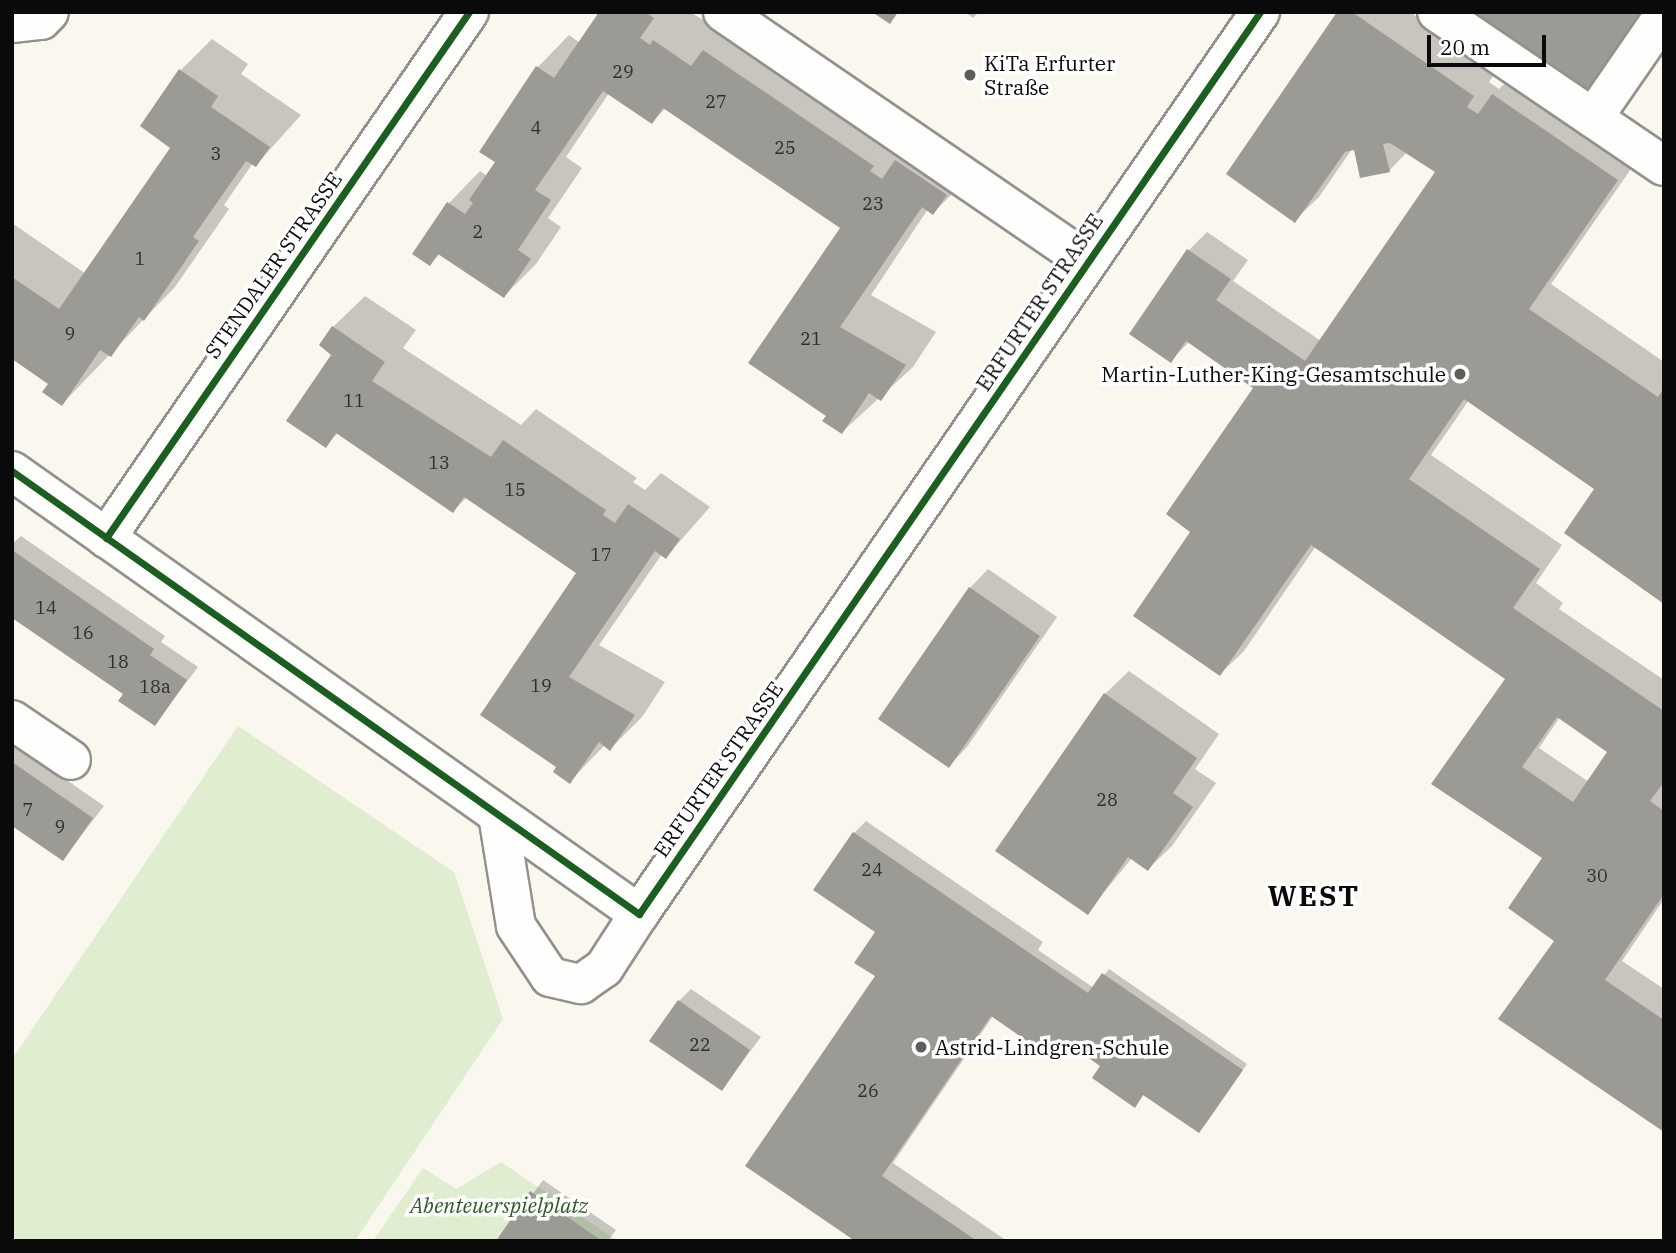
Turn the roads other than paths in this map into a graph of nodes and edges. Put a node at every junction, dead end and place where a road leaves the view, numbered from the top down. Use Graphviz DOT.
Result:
graph roads {
  1 [pos="50,12"];
  2 [pos="469,12"];
  3 [pos="723,12"];
  4 [pos="1260,12"];
  5 [pos="1437,12"];
  6 [pos="1664,15"];
  7 [pos="12,23"];
  8 [pos="1593,118"];
  9 [pos="1664,166"];
  10 [pos="1088,262"];
  11 [pos="14,476"];
  12 [pos="106,538"];
  13 [pos="12,720"];
  14 [pos="71,760"];
  15 [pos="498,815"];
  16 [pos="639,914"];
  1 -- 7 [label="street"];
  2 -- 12 [label="street, STENDALER STRASSE"];
  3 -- 10 [label="street"];
  4 -- 10 [label="street, ERFURTER STRASSE"];
  5 -- 8 [label="street"];
  6 -- 8 [label="street"];
  8 -- 9 [label="street"];
  10 -- 16 [label="street, ERFURTER STRASSE"];
  11 -- 12 [label="street"];
  12 -- 15 [label="street"];
  13 -- 14 [label="street"];
  15 -- 16 [label="street"];
  15 -- 16 [label="street, ERFURTER STRASSE"];
}
